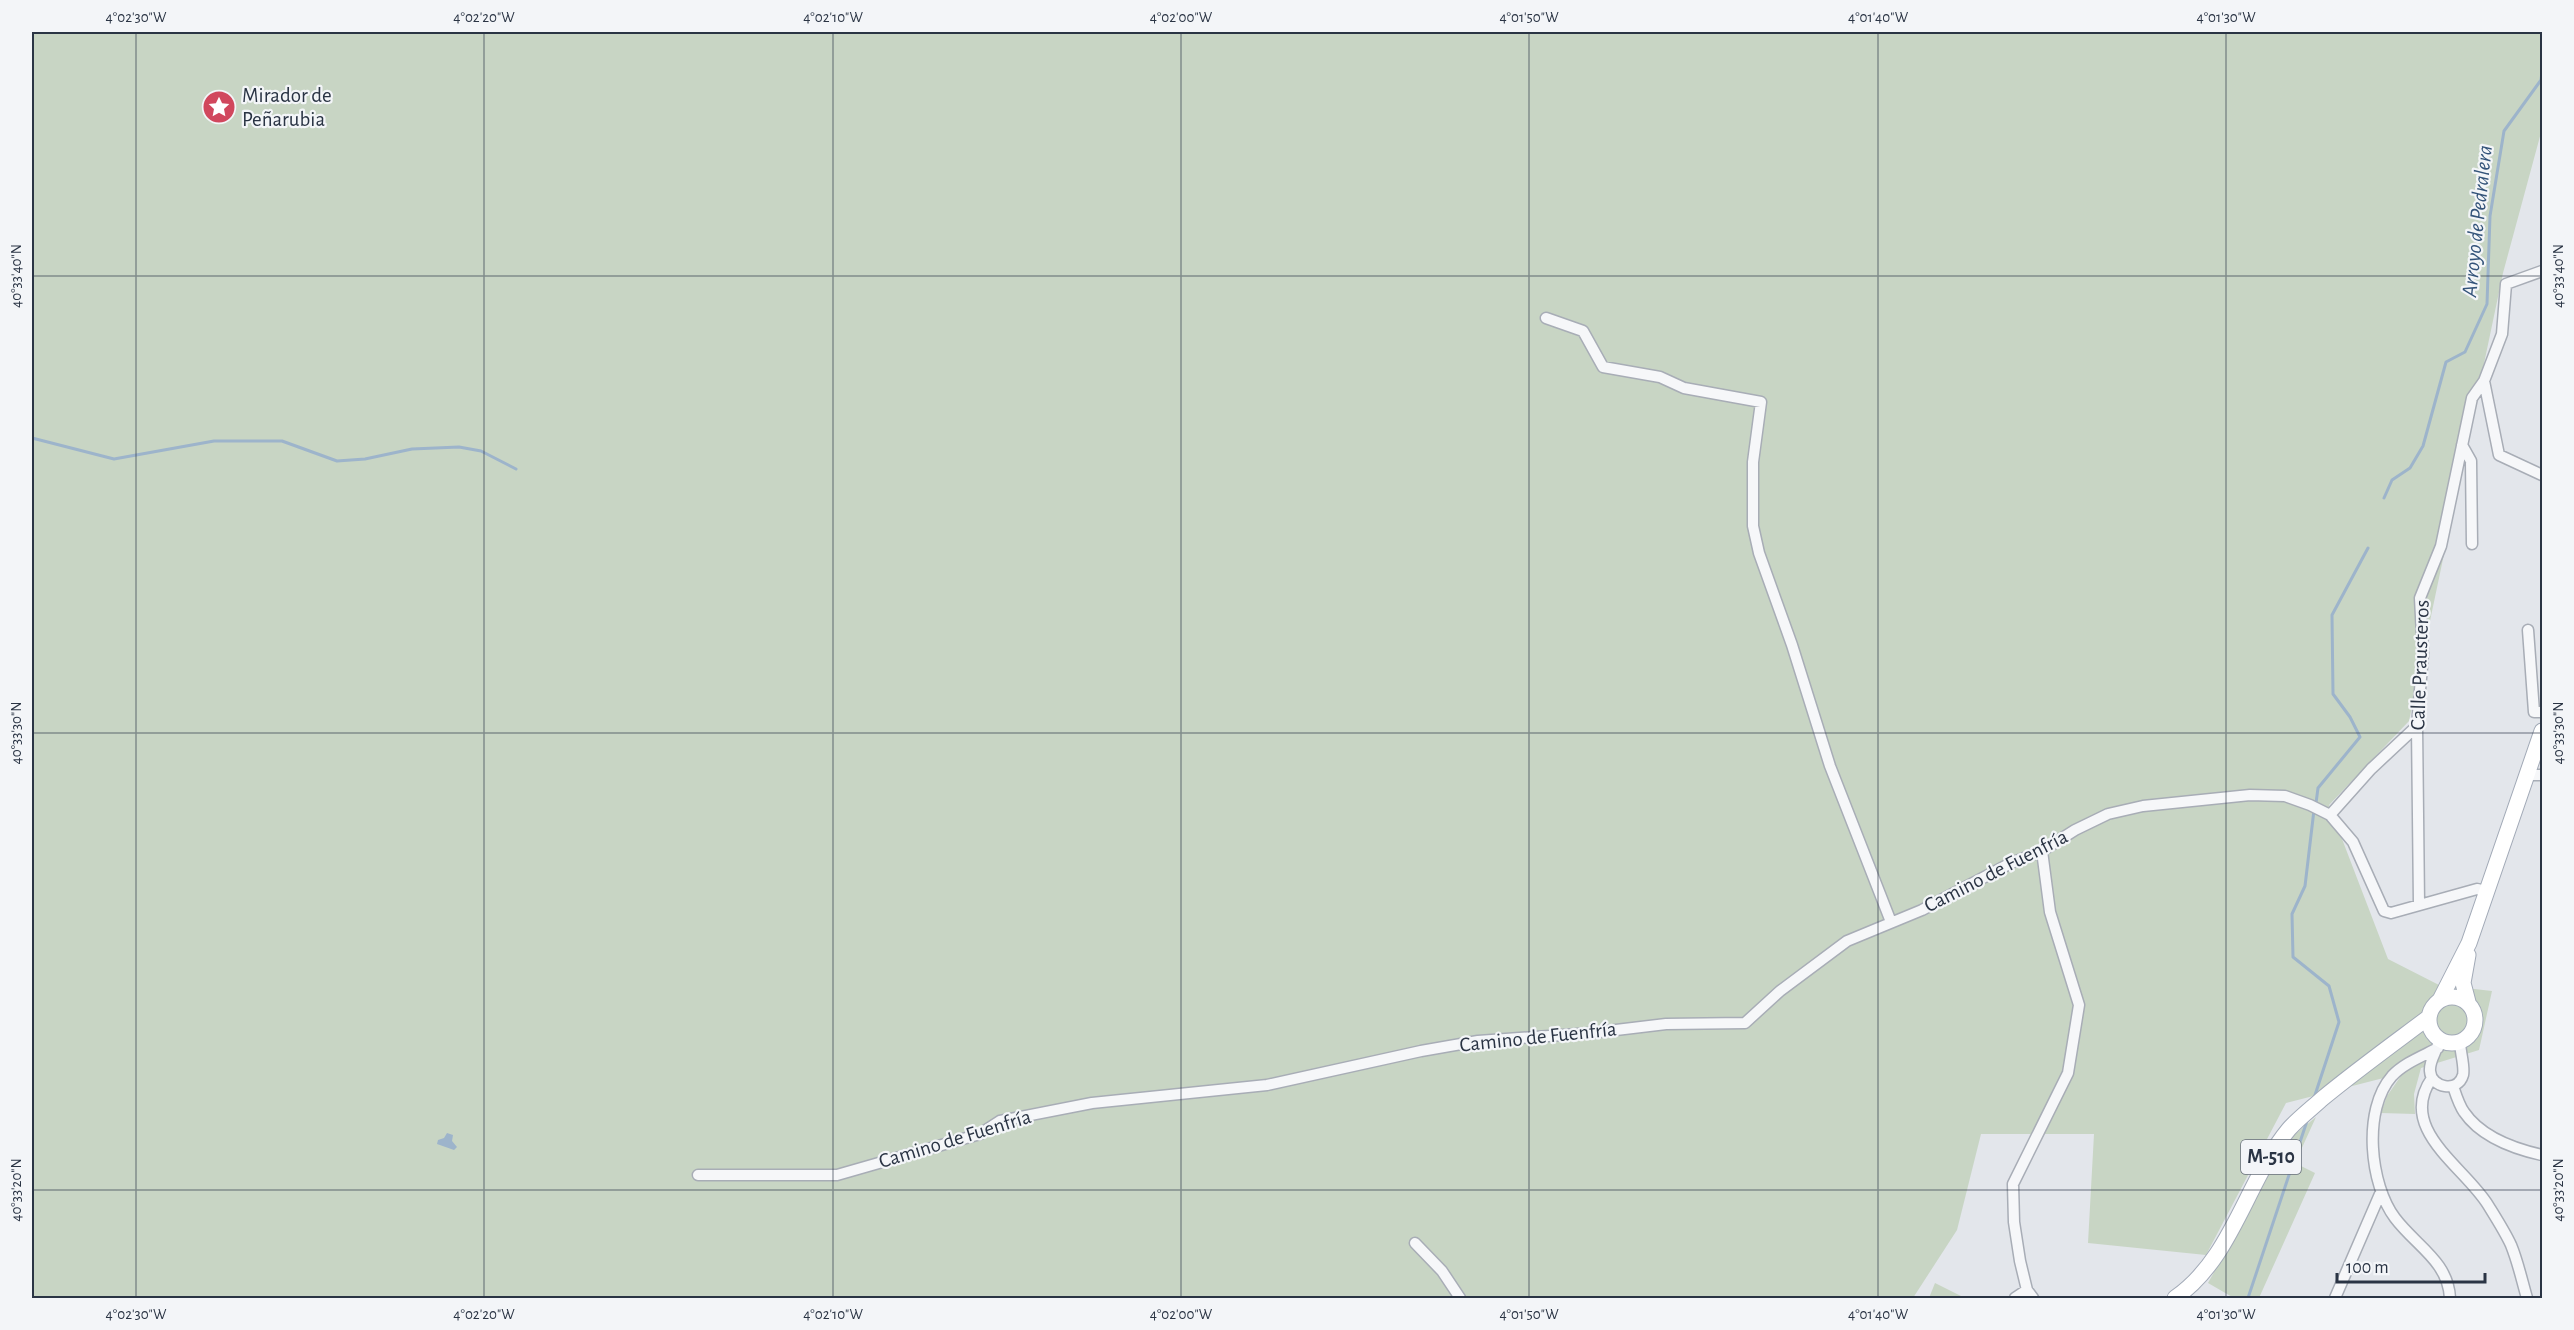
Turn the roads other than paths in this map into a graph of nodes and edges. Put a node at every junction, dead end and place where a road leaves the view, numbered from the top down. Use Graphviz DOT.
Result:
graph roads {
  1 [pos="2542,271"];
  2 [pos="1546,318"];
  3 [pos="2484,381"];
  4 [pos="2462,445"];
  5 [pos="2542,475"];
  6 [pos="2472,544"];
  7 [pos="2528,630"];
  8 [pos="2542,712"];
  9 [pos="2417,726"];
  10 [pos="2542,731"];
  11 [pos="2535,775"];
  12 [pos="2326,813"];
  13 [pos="2042,851"];
  14 [pos="2487,891"];
  15 [pos="2419,904"];
  16 [pos="1891,922"];
  17 [pos="2469,943"];
  18 [pos="2440,1000"];
  19 [pos="2468,1002"];
  20 [pos="2429,1017"];
  21 [pos="2437,1040"];
  22 [pos="2397,1041"];
  23 [pos="2460,1042"];
  24 [pos="2415,1060"];
  25 [pos="2431,1073"];
  26 [pos="2453,1086"];
  27 [pos="2542,1155"];
  28 [pos="698,1175"];
  29 [pos="2380,1194"];
  30 [pos="2395,1219"];
  31 [pos="2370,1222"];
  32 [pos="1415,1243"];
  33 [pos="2030,1294"];
  34 [pos="1460,1299"];
  35 [pos="2015,1299"];
  36 [pos="2175,1299"];
  37 [pos="2335,1299"];
  38 [pos="2450,1299"];
  39 [pos="2527,1299"];
  1 -- 3 [label="street, Calle Prausteros"];
  2 -- 16 [label="street"];
  3 -- 4 [label="street, Calle Prausteros"];
  3 -- 5 [label="street"];
  4 -- 6 [label="street"];
  4 -- 9 [label="street, Calle Prausteros"];
  7 -- 8 [label="street"];
  9 -- 12 [label="street"];
  9 -- 15 [label="street, Calle Prausteros"];
  10 -- 11 [label="main road, M-510"];
  11 -- 14 [label="main road, M-510"];
  12 -- 13 [label="street, Camino de Fuenfría"];
  12 -- 15 [label="street"];
  13 -- 16 [label="street, Camino de Fuenfría"];
  13 -- 33 [label="street"];
  14 -- 15 [label="street"];
  14 -- 17 [label="main road, M-510"];
  16 -- 28 [label="street, Camino de Fuenfría"];
  17 -- 18 [label="main road, M-510"];
  17 -- 19 [label="main road, M-510"];
  18 -- 19 [label="main road"];
  18 -- 20 [label="main road, M-510"];
  19 -- 23 [label="main road, M-510"];
  20 -- 21 [label="main road"];
  20 -- 22 [label="main road, M-510"];
  21 -- 22 [label="main road, M-510"];
  21 -- 23 [label="main road, M-510"];
  21 -- 24 [label="street"];
  21 -- 25 [label="street"];
  22 -- 36 [label="main road, M-510"];
  23 -- 26 [label="street"];
  24 -- 25 [label="street"];
  24 -- 29 [label="street"];
  25 -- 26 [label="street"];
  25 -- 39 [label="street"];
  26 -- 27 [label="street"];
  29 -- 30 [label="street"];
  29 -- 31 [label="street"];
  30 -- 31 [label="street"];
  30 -- 38 [label="street"];
  31 -- 37 [label="street"];
  32 -- 34 [label="street"];
  33 -- 35 [label="street"];
}
